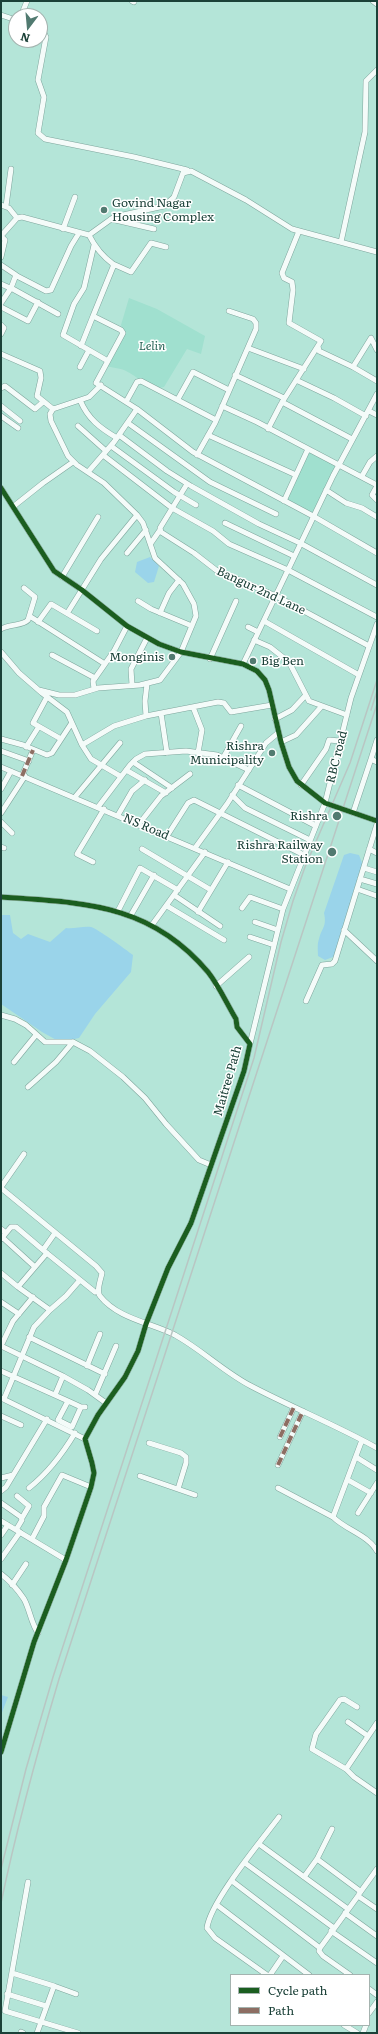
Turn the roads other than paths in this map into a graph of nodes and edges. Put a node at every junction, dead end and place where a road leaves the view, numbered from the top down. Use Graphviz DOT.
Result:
graph roads {
  1 [pos="373,1"];
  2 [pos="377,4"];
  3 [pos="44,48"];
  4 [pos="377,70"];
  5 [pos="11,169"];
  6 [pos="187,170"];
  7 [pos="75,197"];
  8 [pos="4,205"];
  9 [pos="17,218"];
  10 [pos="111,219"];
  11 [pos="64,228"];
  12 [pos="154,229"];
  13 [pos="299,231"];
  14 [pos="79,233"];
  15 [pos="89,235"];
  16 [pos="1,236"];
  17 [pos="341,242"];
  18 [pos="94,245"];
  19 [pos="166,247"];
  20 [pos="377,252"];
  21 [pos="1,257"];
  22 [pos="113,264"];
  23 [pos="1,265"];
  24 [pos="16,276"];
  25 [pos="1,284"];
  26 [pos="11,288"];
  27 [pos="38,302"];
  28 [pos="1,303"];
  29 [pos="1,307"];
  30 [pos="229,311"];
  31 [pos="58,314"];
  32 [pos="93,316"];
  33 [pos="1,325"];
  34 [pos="1,334"];
  35 [pos="81,346"];
  36 [pos="318,346"];
  37 [pos="248,348"];
  38 [pos="89,350"];
  39 [pos="377,350"];
  40 [pos="1,354"];
  41 [pos="108,361"];
  42 [pos="80,366"];
  43 [pos="353,368"];
  44 [pos="304,369"];
  45 [pos="235,375"];
  46 [pos="296,380"];
  47 [pos="377,381"];
  48 [pos="101,385"];
  49 [pos="1,388"];
  50 [pos="229,390"];
  51 [pos="377,394"];
  52 [pos="178,399"];
  53 [pos="80,400"];
  54 [pos="283,400"];
  55 [pos="43,402"];
  56 [pos="126,402"];
  57 [pos="1,406"];
  58 [pos="222,406"];
  59 [pos="53,409"];
  60 [pos="137,409"];
  61 [pos="369,410"];
  62 [pos="377,415"];
  63 [pos="1,416"];
  64 [pos="366,416"];
  65 [pos="20,420"];
  66 [pos="216,420"];
  67 [pos="128,423"];
  68 [pos="78,426"];
  69 [pos="18,428"];
  70 [pos="268,429"];
  71 [pos="208,435"];
  72 [pos="118,436"];
  73 [pos="352,440"];
  74 [pos="111,446"];
  75 [pos="308,449"];
  76 [pos="104,453"];
  77 [pos="198,455"];
  78 [pos="376,458"];
  79 [pos="73,462"];
  80 [pos="339,465"];
  81 [pos="88,472"];
  82 [pos="296,475"];
  83 [pos="362,476"];
  84 [pos="186,484"];
  85 [pos="377,485"];
  86 [pos="1,488"];
  87 [pos="326,490"];
  88 [pos="180,496"];
  89 [pos="377,500"];
  90 [pos="284,501"];
  91 [pos="196,505"];
  92 [pos="14,506"];
  93 [pos="172,508"];
  94 [pos="276,514"];
  95 [pos="137,515"];
  96 [pos="313,516"];
  97 [pos="98,517"];
  98 [pos="377,517"];
  99 [pos="225,523"];
  100 [pos="146,530"];
  101 [pos="160,530"];
  102 [pos="151,543"];
  103 [pos="300,543"];
  104 [pos="127,553"];
  105 [pos="377,553"];
  106 [pos="294,556"];
  107 [pos="288,570"];
  108 [pos="62,577"];
  109 [pos="179,580"];
  110 [pos="377,585"];
  111 [pos="24,588"];
  112 [pos="82,590"];
  113 [pos="276,596"];
  114 [pos="138,601"];
  115 [pos="236,601"];
  116 [pos="68,612"];
  117 [pos="160,613"];
  118 [pos="30,617"];
  119 [pos="377,617"];
  120 [pos="264,620"];
  121 [pos="38,622"];
  122 [pos="377,624"];
  123 [pos="127,626"];
  124 [pos="192,626"];
  125 [pos="248,627"];
  126 [pos="1,629"];
  127 [pos="97,630"];
  128 [pos="258,632"];
  129 [pos="147,638"];
  130 [pos="254,640"];
  131 [pos="369,646"];
  132 [pos="1,652"];
  133 [pos="181,652"];
  134 [pos="52,655"];
  135 [pos="210,659"];
  136 [pos="105,664"];
  137 [pos="243,664"];
  138 [pos="359,675"];
  139 [pos="95,678"];
  140 [pos="147,684"];
  141 [pos="132,685"];
  142 [pos="94,689"];
  143 [pos="39,690"];
  144 [pos="305,696"];
  145 [pos="47,697"];
  146 [pos="272,705"];
  147 [pos="193,707"];
  148 [pos="321,707"];
  149 [pos="161,713"];
  150 [pos="347,715"];
  151 [pos="146,716"];
  152 [pos="275,719"];
  153 [pos="71,724"];
  154 [pos="241,726"];
  155 [pos="38,728"];
  156 [pos="278,733"];
  157 [pos="1,739"];
  158 [pos="61,739"];
  159 [pos="377,740"];
  160 [pos="340,741"];
  161 [pos="281,742"];
  162 [pos="120,743"];
  163 [pos="82,745"];
  164 [pos="26,747"];
  165 [pos="33,750"];
  166 [pos="1,751"];
  167 [pos="167,752"];
  168 [pos="198,753"];
  169 [pos="223,758"];
  170 [pos="371,759"];
  171 [pos="28,761"];
  172 [pos="133,762"];
  173 [pos="377,762"];
  174 [pos="101,766"];
  175 [pos="1,767"];
  176 [pos="126,770"];
  177 [pos="249,770"];
  178 [pos="11,771"];
  179 [pos="190,774"];
  180 [pos="24,776"];
  181 [pos="120,776"];
  182 [pos="145,780"];
  183 [pos="238,785"];
  184 [pos="301,785"];
  185 [pos="172,788"];
  186 [pos="1,789"];
  187 [pos="166,793"];
  188 [pos="232,795"];
  189 [pos="75,797"];
  190 [pos="325,803"];
  191 [pos="98,807"];
  192 [pos="104,810"];
  193 [pos="1,813"];
  194 [pos="353,813"];
  195 [pos="220,814"];
  196 [pos="118,815"];
  197 [pos="1,822"];
  198 [pos="377,823"];
  199 [pos="139,824"];
  200 [pos="316,826"];
  201 [pos="12,833"];
  202 [pos="167,836"];
  203 [pos="310,840"];
  204 [pos="196,848"];
  205 [pos="142,849"];
  206 [pos="369,849"];
  207 [pos="205,852"];
  208 [pos="377,853"];
  209 [pos="304,855"];
  210 [pos="93,862"];
  211 [pos="228,862"];
  212 [pos="364,868"];
  213 [pos="377,872"];
  214 [pos="154,875"];
  215 [pos="188,876"];
  216 [pos="360,879"];
  217 [pos="377,884"];
  218 [pos="290,889"];
  219 [pos="357,889"];
  220 [pos="178,890"];
  221 [pos="212,890"];
  222 [pos="174,895"];
  223 [pos="1,896"];
  224 [pos="377,896"];
  225 [pos="167,906"];
  226 [pos="242,908"];
  227 [pos="283,909"];
  228 [pos="118,911"];
  229 [pos="198,912"];
  230 [pos="131,915"];
  231 [pos="255,922"];
  232 [pos="152,925"];
  233 [pos="220,926"];
  234 [pos="278,930"];
  235 [pos="344,930"];
  236 [pos="250,937"];
  237 [pos="224,940"];
  238 [pos="274,945"];
  239 [pos="249,957"];
  240 [pos="377,961"];
  241 [pos="216,986"];
  242 [pos="306,1001"];
  243 [pos="1,1015"];
  244 [pos="36,1035"];
  245 [pos="73,1042"];
  246 [pos="250,1044"];
  247 [pos="14,1062"];
  248 [pos="28,1087"];
  249 [pos="24,1154"];
  250 [pos="211,1165"];
  251 [pos="1,1188"];
  252 [pos="1,1229"];
  253 [pos="55,1233"];
  254 [pos="3,1236"];
  255 [pos="45,1252"];
  256 [pos="35,1267"];
  257 [pos="1,1273"];
  258 [pos="80,1280"];
  259 [pos="18,1288"];
  260 [pos="95,1292"];
  261 [pos="33,1297"];
  262 [pos="1,1302"];
  263 [pos="50,1310"];
  264 [pos="19,1314"];
  265 [pos="146,1324"];
  266 [pos="100,1334"];
  267 [pos="29,1337"];
  268 [pos="1,1346"];
  269 [pos="116,1346"];
  270 [pos="22,1355"];
  271 [pos="87,1366"];
  272 [pos="1,1371"];
  273 [pos="105,1374"];
  274 [pos="63,1376"];
  275 [pos="15,1377"];
  276 [pos="55,1395"];
  277 [pos="95,1395"];
  278 [pos="3,1398"];
  279 [pos="68,1401"];
  280 [pos="106,1403"];
  281 [pos="294,1407"];
  282 [pos="303,1411"];
  283 [pos="1,1416"];
  284 [pos="47,1419"];
  285 [pos="21,1425"];
  286 [pos="75,1433"];
  287 [pos="280,1437"];
  288 [pos="86,1439"];
  289 [pos="362,1440"];
  290 [pos="150,1443"];
  291 [pos="377,1448"];
  292 [pos="356,1457"];
  293 [pos="278,1465"];
  294 [pos="377,1470"];
  295 [pos="13,1475"];
  296 [pos="140,1476"];
  297 [pos="1,1478"];
  298 [pos="348,1480"];
  299 [pos="377,1483"];
  300 [pos="91,1486"];
  301 [pos="29,1488"];
  302 [pos="278,1488"];
  303 [pos="178,1489"];
  304 [pos="1,1491"];
  305 [pos="371,1493"];
  306 [pos="195,1495"];
  307 [pos="17,1496"];
  308 [pos="1,1503"];
  309 [pos="358,1513"];
  310 [pos="333,1517"];
  311 [pos="22,1518"];
  312 [pos="1,1521"];
  313 [pos="8,1525"];
  314 [pos="18,1531"];
  315 [pos="1,1536"];
  316 [pos="32,1539"];
  317 [pos="377,1551"];
  318 [pos="1,1559"];
  319 [pos="66,1560"];
  320 [pos="26,1564"];
  321 [pos="1,1574"];
  322 [pos="12,1585"];
  323 [pos="38,1634"];
  324 [pos="357,1707"];
  325 [pos="348,1722"];
  326 [pos="376,1726"];
  327 [pos="368,1736"];
  328 [pos="1,1752"];
  329 [pos="346,1769"];
  330 [pos="377,1793"];
  331 [pos="279,1817"];
  332 [pos="332,1829"];
  333 [pos="259,1844"];
  334 [pos="317,1859"];
  335 [pos="245,1862"];
  336 [pos="377,1869"];
  337 [pos="304,1877"];
  338 [pos="232,1881"];
  339 [pos="28,1882"];
  340 [pos="359,1893"];
  341 [pos="217,1905"];
  342 [pos="377,1909"];
  343 [pos="347,1911"];
  344 [pos="332,1930"];
  345 [pos="377,1936"];
  346 [pos="320,1948"];
  347 [pos="283,1956"];
  348 [pos="377,1963"];
  349 [pos="12,1973"];
  350 [pos="266,1974"];
  351 [pos="271,1974"];
  352 [pos="308,1974"];
  353 [pos="349,1974"];
  354 [pos="54,1986"];
  355 [pos="7,1994"];
  356 [pos="76,1994"];
  357 [pos="377,2002"];
  358 [pos="46,2006"];
  359 [pos="370,2012"];
  360 [pos="40,2021"];
  361 [pos="346,2026"];
  362 [pos="69,2032"];
  363 [pos="37,2033"];
  364 [pos="78,2033"];
  365 [pos="357,2033"];
  1 -- 2 [label="street"];
  3 -- 6 [label="street"];
  4 -- 17 [label="street"];
  5 -- 8 [label="street"];
  6 -- 10 [label="street"];
  6 -- 13 [label="street"];
  7 -- 11 [label="street"];
  8 -- 9 [label="street"];
  9 -- 11 [label="street"];
  9 -- 16 [label="street"];
  10 -- 12 [label="street"];
  10 -- 15 [label="street"];
  11 -- 14 [label="street"];
  13 -- 17 [label="street"];
  13 -- 36 [label="street"];
  14 -- 15 [label="street"];
  14 -- 24 [label="street"];
  15 -- 18 [label="street"];
  16 -- 21 [label="street"];
  17 -- 20 [label="street"];
  18 -- 22 [label="street"];
  18 -- 35 [label="street"];
  19 -- 22 [label="street"];
  22 -- 32 [label="street"];
  23 -- 24 [label="street"];
  24 -- 26 [label="street"];
  25 -- 26 [label="street"];
  26 -- 27 [label="street"];
  26 -- 28 [label="street"];
  27 -- 29 [label="street"];
  27 -- 31 [label="street"];
  30 -- 37 [label="street"];
  32 -- 35 [label="street"];
  32 -- 41 [label="street"];
  33 -- 34 [label="street"];
  35 -- 38 [label="street"];
  36 -- 43 [label="street"];
  36 -- 44 [label="street"];
  37 -- 44 [label="street"];
  37 -- 45 [label="street"];
  38 -- 41 [label="street"];
  38 -- 42 [label="street"];
  39 -- 43 [label="street"];
  40 -- 55 [label="street"];
  41 -- 48 [label="street"];
  43 -- 47 [label="street"];
  44 -- 46 [label="street"];
  45 -- 50 [label="street"];
  45 -- 54 [label="street"];
  46 -- 54 [label="street"];
  46 -- 64 [label="street"];
  48 -- 53 [label="street"];
  48 -- 56 [label="street"];
  49 -- 55 [label="street"];
  50 -- 52 [label="street"];
  50 -- 58 [label="street"];
  51 -- 61 [label="street"];
  52 -- 56 [label="street"];
  52 -- 66 [label="street"];
  53 -- 59 [label="street"];
  53 -- 72 [label="street"];
  54 -- 70 [label="street"];
  54 -- 73 [label="street"];
  55 -- 59 [label="street"];
  56 -- 60 [label="street"];
  57 -- 65 [label="street"];
  58 -- 66 [label="street"];
  58 -- 70 [label="street"];
  59 -- 79 [label="street"];
  60 -- 67 [label="street"];
  60 -- 77 [label="street"];
  61 -- 62 [label="street"];
  61 -- 64 [label="street"];
  63 -- 69 [label="street"];
  64 -- 73 [label="street"];
  66 -- 71 [label="street"];
  67 -- 72 [label="street"];
  67 -- 94 [label="street"];
  68 -- 76 [label="street"];
  70 -- 75 [label="street"];
  71 -- 77 [label="street"];
  71 -- 82 [label="street"];
  72 -- 74 [label="street"];
  72 -- 84 [label="street"];
  73 -- 80 [label="street"];
  74 -- 76 [label="street"];
  74 -- 88 [label="street"];
  75 -- 80 [label="street"];
  75 -- 82 [label="street"];
  76 -- 81 [label="street"];
  76 -- 93 [label="street"];
  77 -- 90 [label="street"];
  78 -- 83 [label="street"];
  79 -- 81 [label="street"];
  79 -- 92 [label="street"];
  80 -- 83 [label="street"];
  80 -- 87 [label="street"];
  81 -- 95 [label="street"];
  82 -- 90 [label="street"];
  83 -- 85 [label="street"];
  84 -- 88 [label="street"];
  84 -- 103 [label="street"];
  85 -- 89 [label="street"];
  86 -- 92 [label="street"];
  87 -- 96 [label="street"];
  87 -- 98 [label="street"];
  88 -- 91 [label="street"];
  88 -- 93 [label="street"];
  90 -- 96 [label="street"];
  92 -- 108 [label="street"];
  93 -- 101 [label="street"];
  93 -- 107 [label="street"];
  95 -- 100 [label="street"];
  95 -- 112 [label="street"];
  96 -- 103 [label="street"];
  96 -- 105 [label="street"];
  97 -- 108 [label="street"];
  99 -- 106 [label="street"];
  100 -- 102 [label="street"];
  100 -- 104 [label="street"];
  101 -- 102 [label="street"];
  101 -- 113 [label="street, Bangur 2nd Lane"];
  102 -- 109 [label="street"];
  103 -- 106 [label="street"];
  103 -- 110 [label="street"];
  106 -- 107 [label="street"];
  107 -- 113 [label="street"];
  107 -- 119 [label="street"];
  108 -- 112 [label="street"];
  109 -- 117 [label="street"];
  109 -- 124 [label="street"];
  111 -- 118 [label="street"];
  112 -- 116 [label="street"];
  112 -- 123 [label="street"];
  113 -- 120 [label="street"];
  113 -- 131 [label="street, Bangur 2nd Lane"];
  114 -- 117 [label="street"];
  115 -- 135 [label="street"];
  116 -- 121 [label="street"];
  116 -- 127 [label="street"];
  117 -- 124 [label="street"];
  118 -- 121 [label="street"];
  118 -- 126 [label="street"];
  120 -- 128 [label="street"];
  120 -- 138 [label="street"];
  121 -- 136 [label="street"];
  122 -- 131 [label="street, RBC road"];
  123 -- 129 [label="street"];
  123 -- 136 [label="street"];
  124 -- 133 [label="street"];
  125 -- 128 [label="street"];
  128 -- 130 [label="street"];
  129 -- 133 [label="street"];
  129 -- 141 [label="street"];
  130 -- 137 [label="street"];
  130 -- 144 [label="street"];
  131 -- 138 [label="street, RBC road"];
  132 -- 143 [label="street"];
  133 -- 135 [label="street"];
  133 -- 140 [label="street"];
  134 -- 139 [label="street"];
  135 -- 137 [label="street"];
  136 -- 139 [label="street"];
  137 -- 146 [label="street"];
  138 -- 150 [label="street, RBC road"];
  139 -- 142 [label="street"];
  140 -- 141 [label="street"];
  140 -- 151 [label="street"];
  141 -- 142 [label="street"];
  142 -- 143 [label="street"];
  143 -- 145 [label="street"];
  144 -- 148 [label="street"];
  144 -- 152 [label="street"];
  145 -- 153 [label="street"];
  145 -- 155 [label="street"];
  146 -- 147 [label="street"];
  146 -- 152 [label="street"];
  147 -- 149 [label="street"];
  147 -- 168 [label="street"];
  148 -- 150 [label="street"];
  148 -- 161 [label="street"];
  149 -- 151 [label="street"];
  149 -- 167 [label="street"];
  150 -- 160 [label="street, RBC road"];
  151 -- 163 [label="street"];
  152 -- 156 [label="street"];
  153 -- 158 [label="street"];
  153 -- 163 [label="street"];
  154 -- 169 [label="street"];
  155 -- 158 [label="street"];
  155 -- 164 [label="street"];
  156 -- 161 [label="street"];
  156 -- 177 [label="street"];
  157 -- 164 [label="street"];
  158 -- 165 [label="street"];
  159 -- 170 [label="street"];
  160 -- 184 [label="street"];
  160 -- 190 [label="street, RBC road"];
  161 -- 184 [label="street"];
  162 -- 174 [label="street"];
  163 -- 174 [label="street"];
  164 -- 165 [label="street"];
  165 -- 171 [label="street"];
  166 -- 171 [label="street"];
  167 -- 168 [label="street"];
  167 -- 172 [label="street"];
  168 -- 169 [label="street"];
  169 -- 177 [label="street"];
  170 -- 173 [label="street"];
  170 -- 194 [label="street"];
  171 -- 180 [label="street"];
  172 -- 176 [label="street"];
  172 -- 185 [label="street"];
  174 -- 181 [label="street"];
  174 -- 189 [label="street"];
  175 -- 178 [label="street, NS Road"];
  176 -- 181 [label="street"];
  176 -- 182 [label="street"];
  177 -- 183 [label="street"];
  178 -- 180 [label="street, NS Road"];
  178 -- 186 [label="street"];
  179 -- 185 [label="street"];
  180 -- 189 [label="street, NS Road"];
  180 -- 193 [label="street"];
  181 -- 191 [label="street"];
  182 -- 187 [label="street"];
  182 -- 196 [label="street"];
  183 -- 188 [label="street"];
  183 -- 200 [label="street"];
  184 -- 190 [label="street"];
  185 -- 187 [label="street"];
  187 -- 199 [label="street"];
  188 -- 195 [label="street"];
  188 -- 203 [label="street"];
  189 -- 191 [label="street, NS Road"];
  190 -- 194 [label="street"];
  190 -- 200 [label="street, RBC road"];
  191 -- 192 [label="street, NS Road"];
  192 -- 196 [label="street, NS Road"];
  192 -- 210 [label="street"];
  194 -- 198 [label="street"];
  195 -- 202 [label="street"];
  195 -- 204 [label="street"];
  195 -- 209 [label="street"];
  196 -- 199 [label="street, NS Road"];
  197 -- 201 [label="street"];
  198 -- 206 [label="street"];
  199 -- 202 [label="street, NS Road"];
  200 -- 203 [label="street, RBC road"];
  202 -- 204 [label="street, NS Road"];
  203 -- 209 [label="street, RBC road"];
  204 -- 207 [label="street, NS Road"];
  205 -- 215 [label="street"];
  206 -- 208 [label="street"];
  206 -- 212 [label="street"];
  207 -- 211 [label="street, NS Road"];
  207 -- 215 [label="street"];
  209 -- 218 [label="street, RBC road"];
  211 -- 218 [label="street, NS Road"];
  211 -- 221 [label="street"];
  212 -- 213 [label="street"];
  212 -- 216 [label="street"];
  214 -- 220 [label="street"];
  214 -- 228 [label="street"];
  214 -- 230 [label="street"];
  215 -- 220 [label="street"];
  215 -- 221 [label="street"];
  216 -- 217 [label="street"];
  216 -- 219 [label="street"];
  218 -- 227 [label="street, RBC road"];
  219 -- 224 [label="street"];
  219 -- 235 [label="street"];
  220 -- 222 [label="street"];
  221 -- 229 [label="street"];
  222 -- 225 [label="street"];
  222 -- 229 [label="street"];
  223 -- 228 [label="street, Maitree Path"];
  225 -- 232 [label="street"];
  225 -- 237 [label="street"];
  226 -- 227 [label="street"];
  227 -- 234 [label="street, RBC road"];
  228 -- 230 [label="street, Maitree Path"];
  229 -- 233 [label="street"];
  230 -- 232 [label="street, Maitree Path"];
  231 -- 234 [label="street"];
  232 -- 241 [label="street, Maitree Path"];
  234 -- 238 [label="street, RBC road"];
  235 -- 240 [label="street"];
  235 -- 242 [label="street"];
  236 -- 238 [label="street"];
  238 -- 246 [label="street, RBC road"];
  239 -- 241 [label="street"];
  241 -- 246 [label="street, Maitree Path"];
  243 -- 244 [label="street"];
  244 -- 245 [label="street"];
  244 -- 247 [label="street"];
  245 -- 248 [label="street"];
  245 -- 250 [label="street"];
  246 -- 250 [label="street, Maitree Path"];
  249 -- 251 [label="street"];
  250 -- 265 [label="street, Maitree Path"];
  251 -- 253 [label="street"];
  252 -- 254 [label="street"];
  253 -- 255 [label="street"];
  253 -- 265 [label="street"];
  254 -- 255 [label="street"];
  254 -- 256 [label="street"];
  255 -- 256 [label="street"];
  255 -- 258 [label="street"];
  256 -- 259 [label="street"];
  257 -- 259 [label="street"];
  258 -- 260 [label="street"];
  258 -- 263 [label="street"];
  259 -- 261 [label="street"];
  261 -- 263 [label="street"];
  261 -- 264 [label="street"];
  262 -- 264 [label="street"];
  263 -- 267 [label="street"];
  264 -- 268 [label="street"];
  265 -- 280 [label="street, Maitree Path"];
  265 -- 281 [label="street"];
  266 -- 271 [label="street"];
  267 -- 270 [label="street"];
  267 -- 271 [label="street"];
  268 -- 270 [label="street"];
  269 -- 273 [label="street"];
  270 -- 274 [label="street"];
  270 -- 275 [label="street"];
  271 -- 273 [label="street"];
  272 -- 275 [label="street"];
  273 -- 277 [label="street"];
  274 -- 276 [label="street"];
  274 -- 277 [label="street"];
  275 -- 276 [label="street"];
  275 -- 278 [label="street"];
  276 -- 279 [label="street"];
  277 -- 280 [label="street"];
  278 -- 284 [label="street"];
  279 -- 279 [label="street"];
  280 -- 288 [label="street, Maitree Path"];
  281 -- 282 [label="street"];
  281 -- 287 [label="street"];
  282 -- 289 [label="street"];
  282 -- 293 [label="street"];
  283 -- 285 [label="street"];
  284 -- 286 [label="street"];
  284 -- 295 [label="street"];
  286 -- 288 [label="street"];
  286 -- 301 [label="street"];
  288 -- 300 [label="street"];
  289 -- 291 [label="street"];
  289 -- 292 [label="street"];
  290 -- 303 [label="street"];
  292 -- 294 [label="street"];
  292 -- 298 [label="street"];
  295 -- 297 [label="street"];
  295 -- 304 [label="street"];
  296 -- 303 [label="street"];
  298 -- 305 [label="street"];
  298 -- 310 [label="street"];
  299 -- 305 [label="street"];
  300 -- 316 [label="street"];
  300 -- 319 [label="street"];
  302 -- 310 [label="street"];
  303 -- 306 [label="street"];
  305 -- 309 [label="street"];
  307 -- 311 [label="street"];
  308 -- 311 [label="street"];
  310 -- 317 [label="street"];
  311 -- 314 [label="street"];
  312 -- 313 [label="street"];
  313 -- 314 [label="street"];
  313 -- 315 [label="street"];
  314 -- 316 [label="street"];
  314 -- 318 [label="street"];
  316 -- 319 [label="street"];
  319 -- 323 [label="street"];
  320 -- 322 [label="street"];
  321 -- 322 [label="street"];
  322 -- 323 [label="street"];
  323 -- 328 [label="street"];
  324 -- 329 [label="street"];
  325 -- 327 [label="street"];
  326 -- 327 [label="street"];
  327 -- 329 [label="street"];
  329 -- 330 [label="street"];
  331 -- 333 [label="street"];
  332 -- 334 [label="street"];
  333 -- 335 [label="street"];
  333 -- 337 [label="street"];
  334 -- 337 [label="street"];
  334 -- 340 [label="street"];
  335 -- 338 [label="street"];
  335 -- 344 [label="street"];
  336 -- 340 [label="street"];
  337 -- 343 [label="street"];
  338 -- 341 [label="street"];
  338 -- 346 [label="street"];
  339 -- 349 [label="street"];
  340 -- 342 [label="street"];
  340 -- 343 [label="street"];
  341 -- 347 [label="street"];
  341 -- 350 [label="street"];
  343 -- 344 [label="street"];
  343 -- 345 [label="street"];
  344 -- 346 [label="street"];
  344 -- 348 [label="street"];
  346 -- 353 [label="street"];
  347 -- 351 [label="street"];
  347 -- 352 [label="street"];
  349 -- 354 [label="street"];
  349 -- 355 [label="street"];
  354 -- 356 [label="street"];
  354 -- 358 [label="street"];
  355 -- 358 [label="street"];
  355 -- 360 [label="street"];
  357 -- 359 [label="street"];
  358 -- 360 [label="street"];
  360 -- 362 [label="street"];
  360 -- 363 [label="street"];
  361 -- 365 [label="street"];
  362 -- 364 [label="street"];
}
